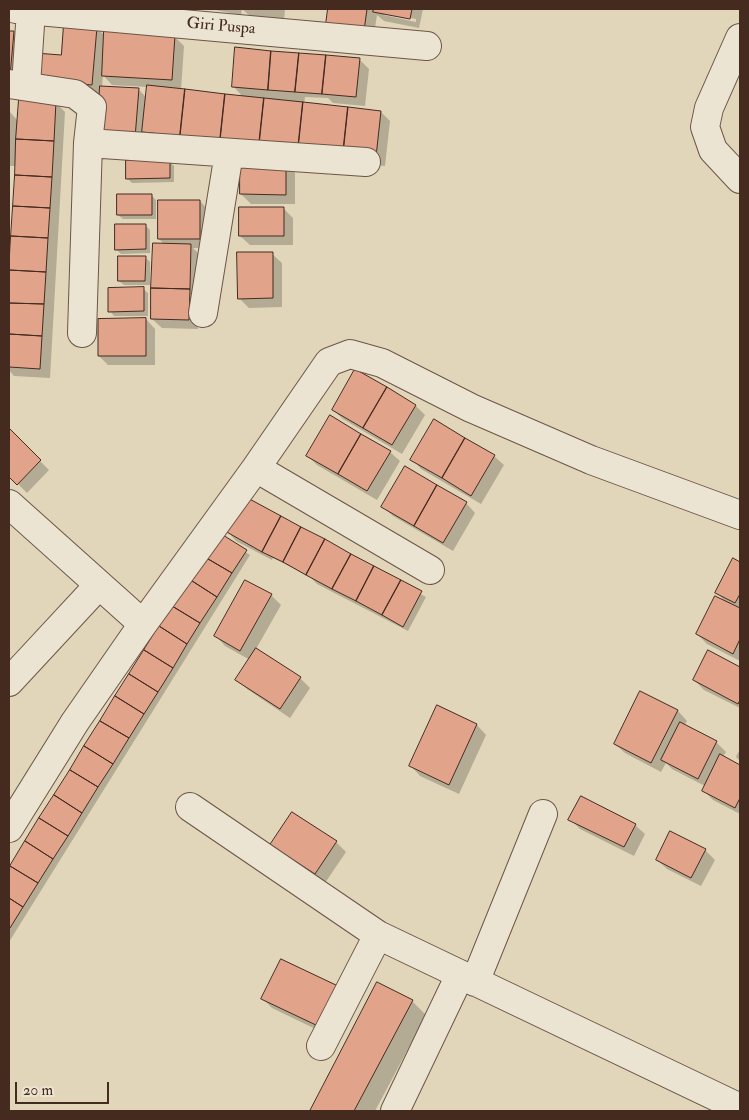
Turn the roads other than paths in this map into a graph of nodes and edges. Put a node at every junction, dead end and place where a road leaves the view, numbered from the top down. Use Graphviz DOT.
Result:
graph roads {
  1 [pos="23,9"];
  2 [pos="740,38"];
  3 [pos="426,46"];
  4 [pos="17,84"];
  5 [pos="88,143"];
  6 [pos="229,153"];
  7 [pos="366,162"];
  8 [pos="740,179"];
  9 [pos="203,313"];
  10 [pos="82,333"];
  11 [pos="256,468"];
  12 [pos="9,504"];
  13 [pos="740,515"];
  14 [pos="430,570"];
  15 [pos="99,585"];
  16 [pos="142,624"];
  17 [pos="9,682"];
  18 [pos="190,807"];
  19 [pos="543,814"];
  20 [pos="9,828"];
  21 [pos="378,935"];
  22 [pos="468,978"];
  23 [pos="321,1046"];
  24 [pos="740,1108"];
  25 [pos="395,1111"];
  1 -- 3 [label="street, Giri Puspa"];
  1 -- 4 [label="street"];
  2 -- 8 [label="street"];
  4 -- 5 [label="street"];
  5 -- 6 [label="street"];
  5 -- 10 [label="street"];
  6 -- 7 [label="street"];
  6 -- 9 [label="street"];
  11 -- 13 [label="street"];
  11 -- 14 [label="street"];
  11 -- 16 [label="street"];
  12 -- 15 [label="street"];
  15 -- 16 [label="street"];
  15 -- 17 [label="street"];
  16 -- 20 [label="street"];
  18 -- 21 [label="street"];
  19 -- 22 [label="street"];
  21 -- 22 [label="street"];
  21 -- 23 [label="street"];
  22 -- 24 [label="street"];
  22 -- 25 [label="street"];
}
